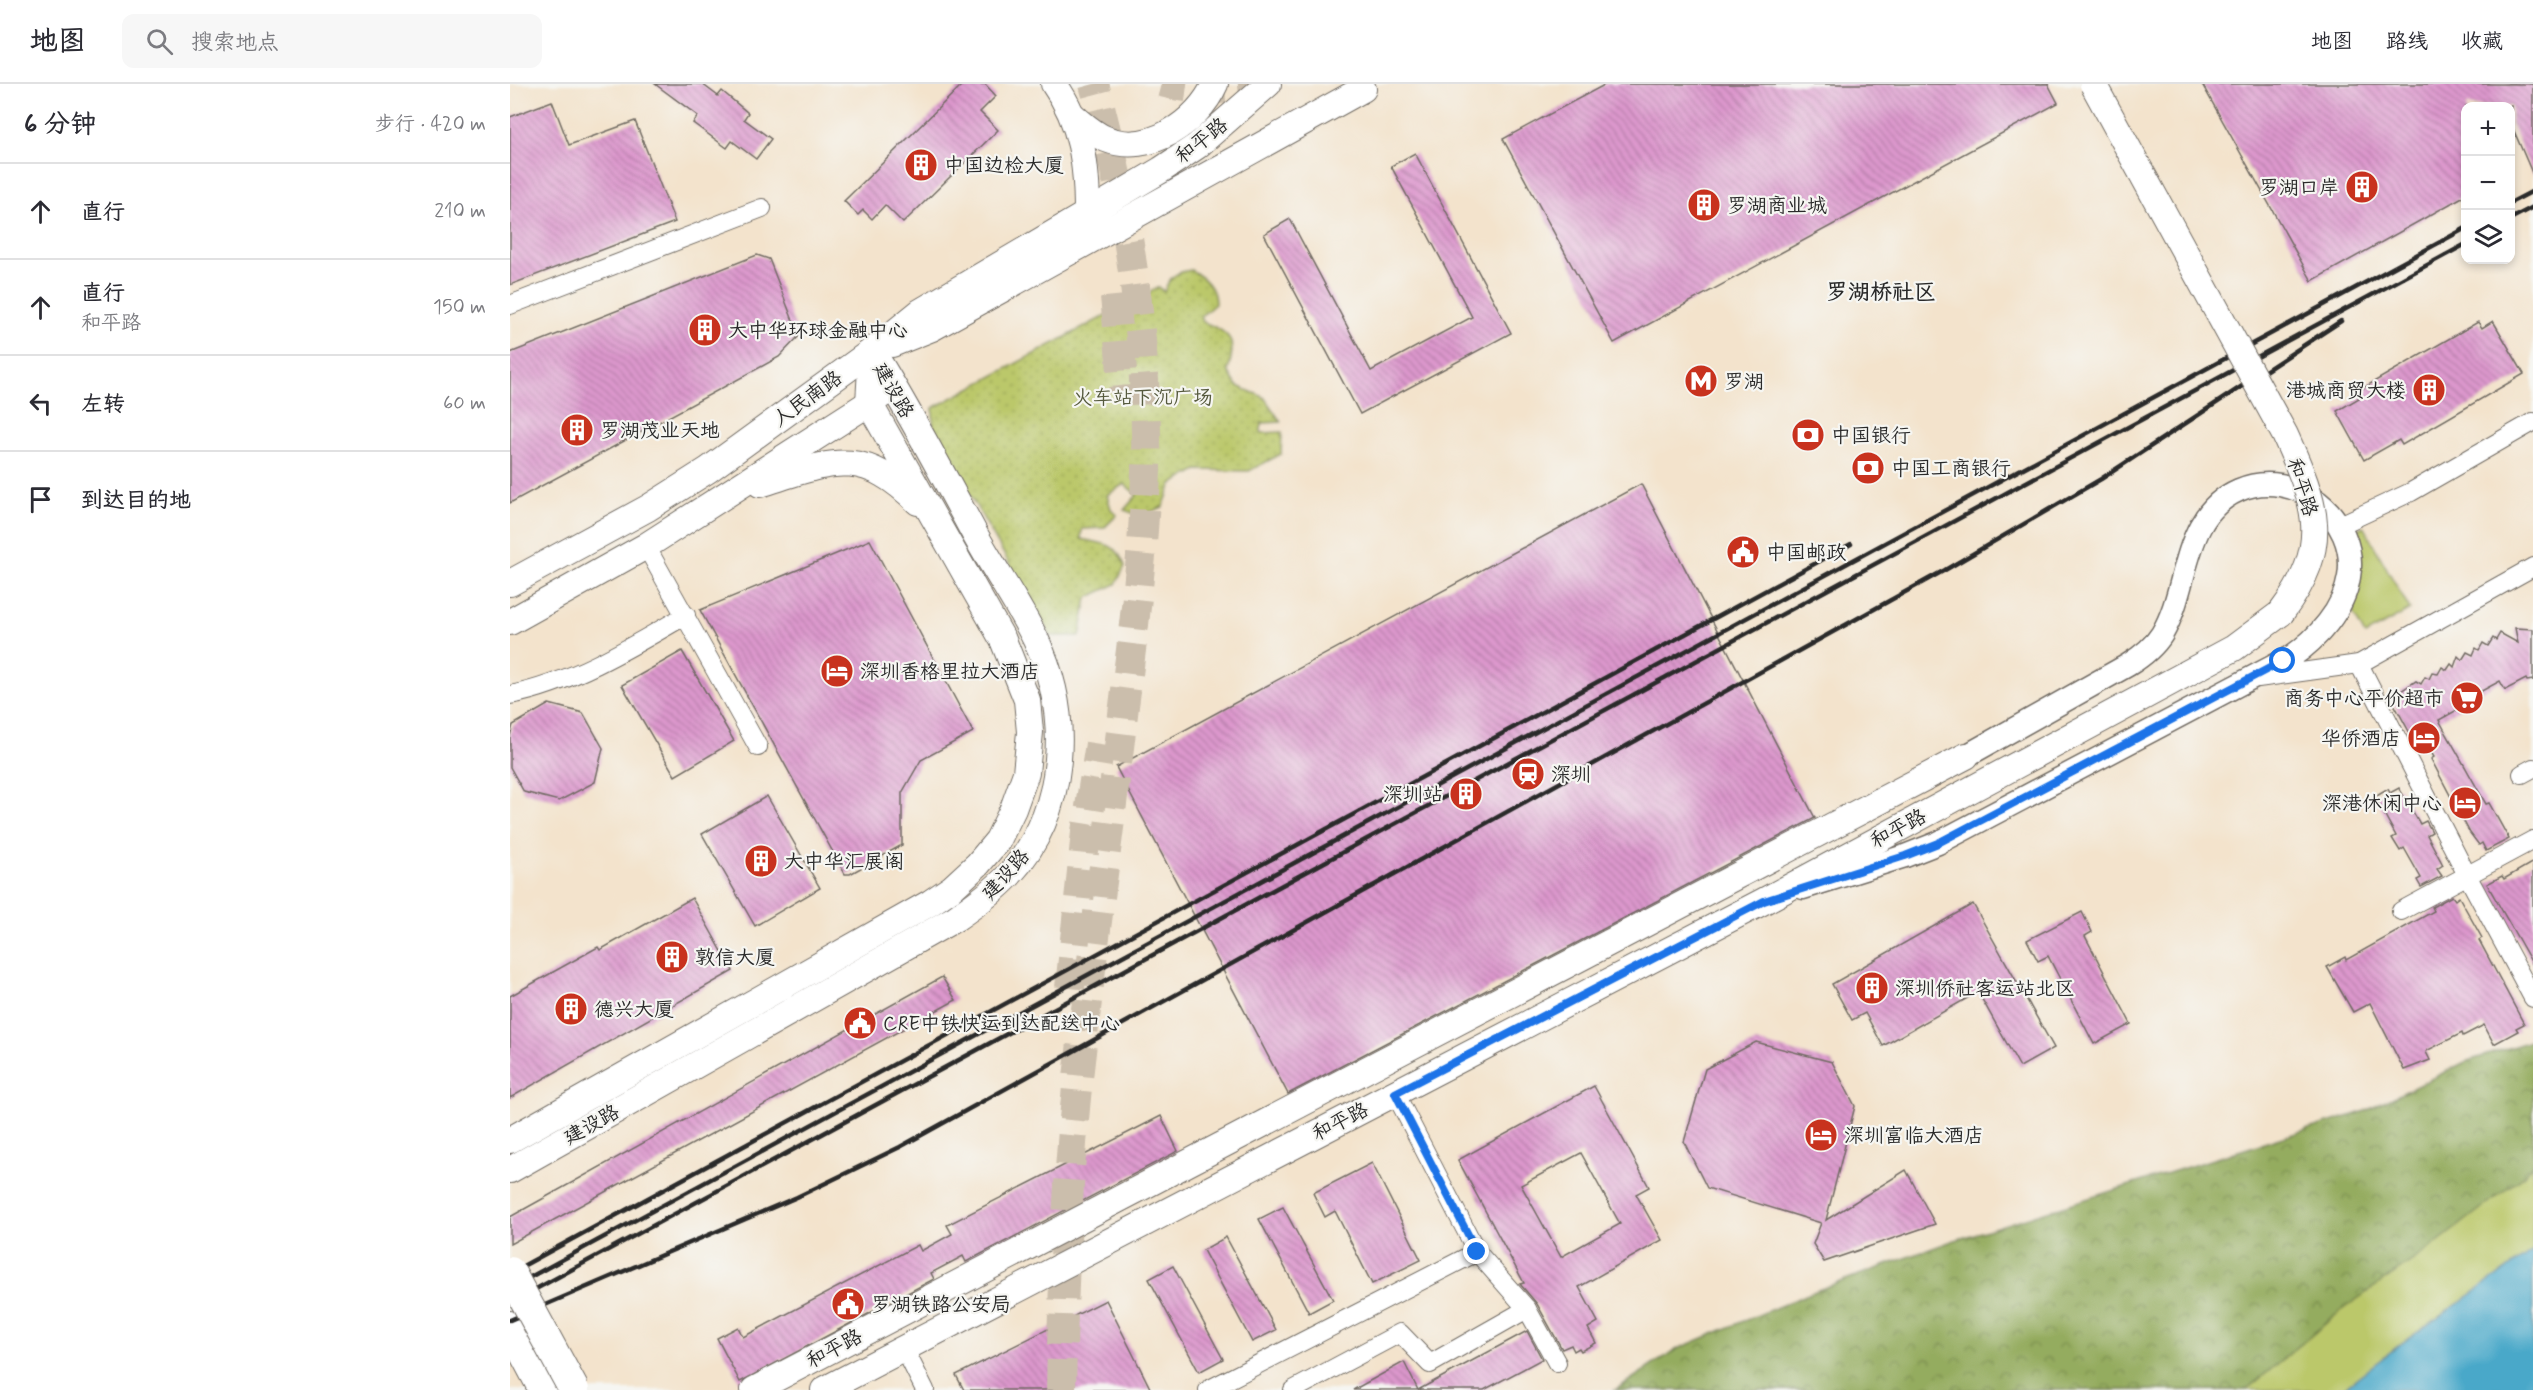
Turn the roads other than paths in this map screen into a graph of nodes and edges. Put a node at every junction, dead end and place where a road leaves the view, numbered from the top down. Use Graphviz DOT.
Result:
graph roads {
  1 [pos="1054,84"];
  2 [pos="1215,84"];
  3 [pos="1268,84"];
  4 [pos="2092,84"];
  5 [pos="1363,89"];
  6 [pos="1072,115"];
  7 [pos="1161,170"];
  8 [pos="762,208"];
  9 [pos="1087,213"];
  10 [pos="510,305"];
  11 [pos="872,351"];
  12 [pos="894,386"];
  13 [pos="869,403"];
  14 [pos="2533,422"];
  15 [pos="728,494"];
  16 [pos="937,521"];
  17 [pos="2338,526"];
  18 [pos="646,546"];
  19 [pos="2533,567"];
  20 [pos="2533,579"];
  21 [pos="510,583"];
  22 [pos="2504,583"];
  23 [pos="686,615"];
  24 [pos="510,622"];
  25 [pos="2359,664"];
  26 [pos="2250,679"];
  27 [pos="510,695"];
  28 [pos="758,747"];
  29 [pos="1966,756"];
  30 [pos="2533,840"];
  31 [pos="2468,877"];
  32 [pos="1764,901"];
  33 [pos="2401,911"];
  34 [pos="2533,998"];
  35 [pos="1395,1093"];
  36 [pos="510,1140"];
  37 [pos="510,1170"];
  38 [pos="1477,1252"];
  39 [pos="510,1272"];
  40 [pos="1527,1309"];
  41 [pos="510,1326"];
  42 [pos="904,1348"];
  43 [pos="1557,1363"];
  44 [pos="1238,1383"];
  45 [pos="544,1390"];
  46 [pos="574,1390"];
  47 [pos="754,1390"];
  48 [pos="824,1390"];
  49 [pos="925,1390"];
  50 [pos="1208,1390"];
  51 [pos="1293,1390"];
  1 -- 6 [label="main road"];
  2 -- 6 [label="main road"];
  3 -- 7 [label="main road, 和平路"];
  4 -- 32 [label="main road, 和平路, bridge"];
  5 -- 11 [label="main road"];
  6 -- 9 [label="main road"];
  7 -- 9 [label="main road, 人民南路"];
  8 -- 10 [label="street"];
  9 -- 11 [label="main road, 人民南路"];
  11 -- 12 [label="main road, 建设路"];
  11 -- 13 [label="main road, 建设路"];
  11 -- 21 [label="main road, 人民南路"];
  12 -- 13 [label="main road, 人民南路"];
  12 -- 37 [label="main road, 建设路"];
  13 -- 15 [label="main road, 人民南路"];
  13 -- 16 [label="main road, 建设路"];
  14 -- 17 [label="street, 和平路"];
  15 -- 16 [label="main road"];
  15 -- 18 [label="main road, 人民南路"];
  16 -- 36 [label="main road, 建设路"];
  17 -- 26 [label="street"];
  17 -- 29 [label="street"];
  18 -- 23 [label="street"];
  18 -- 24 [label="main road, 人民南路"];
  19 -- 22 [label="street"];
  20 -- 22 [label="street"];
  22 -- 25 [label="street"];
  23 -- 27 [label="street"];
  23 -- 28 [label="street"];
  25 -- 26 [label="street"];
  25 -- 31 [label="street"];
  26 -- 32 [label="street"];
  29 -- 47 [label="main road, 和平路"];
  30 -- 31 [label="street"];
  31 -- 33 [label="street"];
  31 -- 34 [label="street"];
  32 -- 35 [label="main road, 和平路"];
  35 -- 38 [label="street"];
  35 -- 42 [label="main road, 和平路"];
  38 -- 40 [label="street"];
  38 -- 44 [label="street"];
  39 -- 46 [label="highway, bridge"];
  40 -- 43 [label="street"];
  40 -- 51 [label="street"];
  41 -- 45 [label="highway"];
  42 -- 48 [label="main road, 和平路"];
  42 -- 49 [label="street"];
  44 -- 50 [label="street"];
}
